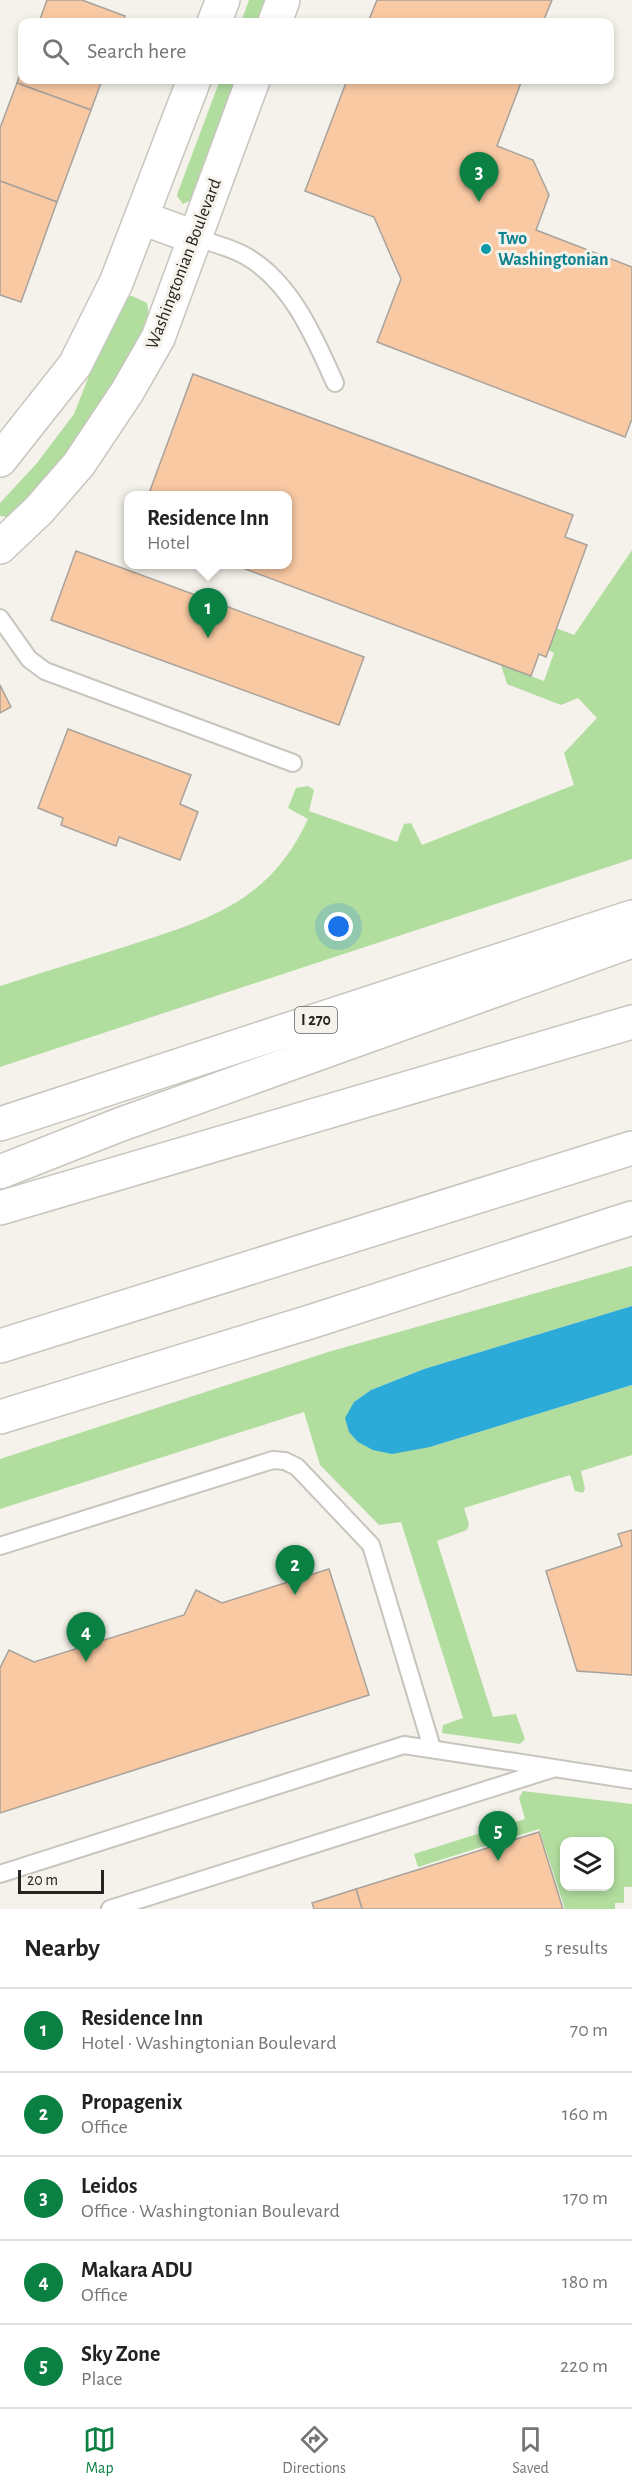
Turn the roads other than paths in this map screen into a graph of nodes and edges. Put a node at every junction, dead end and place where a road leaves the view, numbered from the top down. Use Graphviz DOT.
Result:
graph roads {
  1 [pos="223,0"];
  2 [pos="283,0"];
  3 [pos="216,18"];
  4 [pos="276,18"];
  5 [pos="192,84"];
  6 [pos="252,84"];
  7 [pos="142,218"];
  8 [pos="197,238"];
  9 [pos="335,383"];
  10 [pos="0,460"];
  11 [pos="0,547"];
  12 [pos="0,618"];
  13 [pos="293,763"];
  14 [pos="632,917"];
  15 [pos="632,941"];
  16 [pos="632,1022"];
  17 [pos="0,1124"];
  18 [pos="632,1148"];
  19 [pos="0,1172"];
  20 [pos="0,1208"];
  21 [pos="632,1218"];
  22 [pos="0,1346"];
  23 [pos="0,1417"];
  24 [pos="0,1546"];
  25 [pos="432,1748"];
  26 [pos="556,1768"];
  27 [pos="632,1779"];
  28 [pos="0,1874"];
  29 [pos="110,1909"];
  1 -- 3 [label="main road"];
  2 -- 4 [label="main road"];
  5 -- 7 [label="main road"];
  6 -- 8 [label="main road, Washingtonian Boulevard"];
  7 -- 8 [label="main road"];
  7 -- 10 [label="main road"];
  8 -- 9 [label="lane"];
  8 -- 11 [label="main road, Washingtonian Boulevard"];
  12 -- 13 [label="lane"];
  14 -- 17 [label="main road, I 270"];
  15 -- 19 [label="main road"];
  16 -- 20 [label="main road"];
  18 -- 22 [label="main road"];
  21 -- 23 [label="main road"];
  24 -- 25 [label="lane"];
  25 -- 26 [label="lane"];
  25 -- 28 [label="lane"];
  26 -- 27 [label="lane"];
  26 -- 29 [label="lane"];
}
